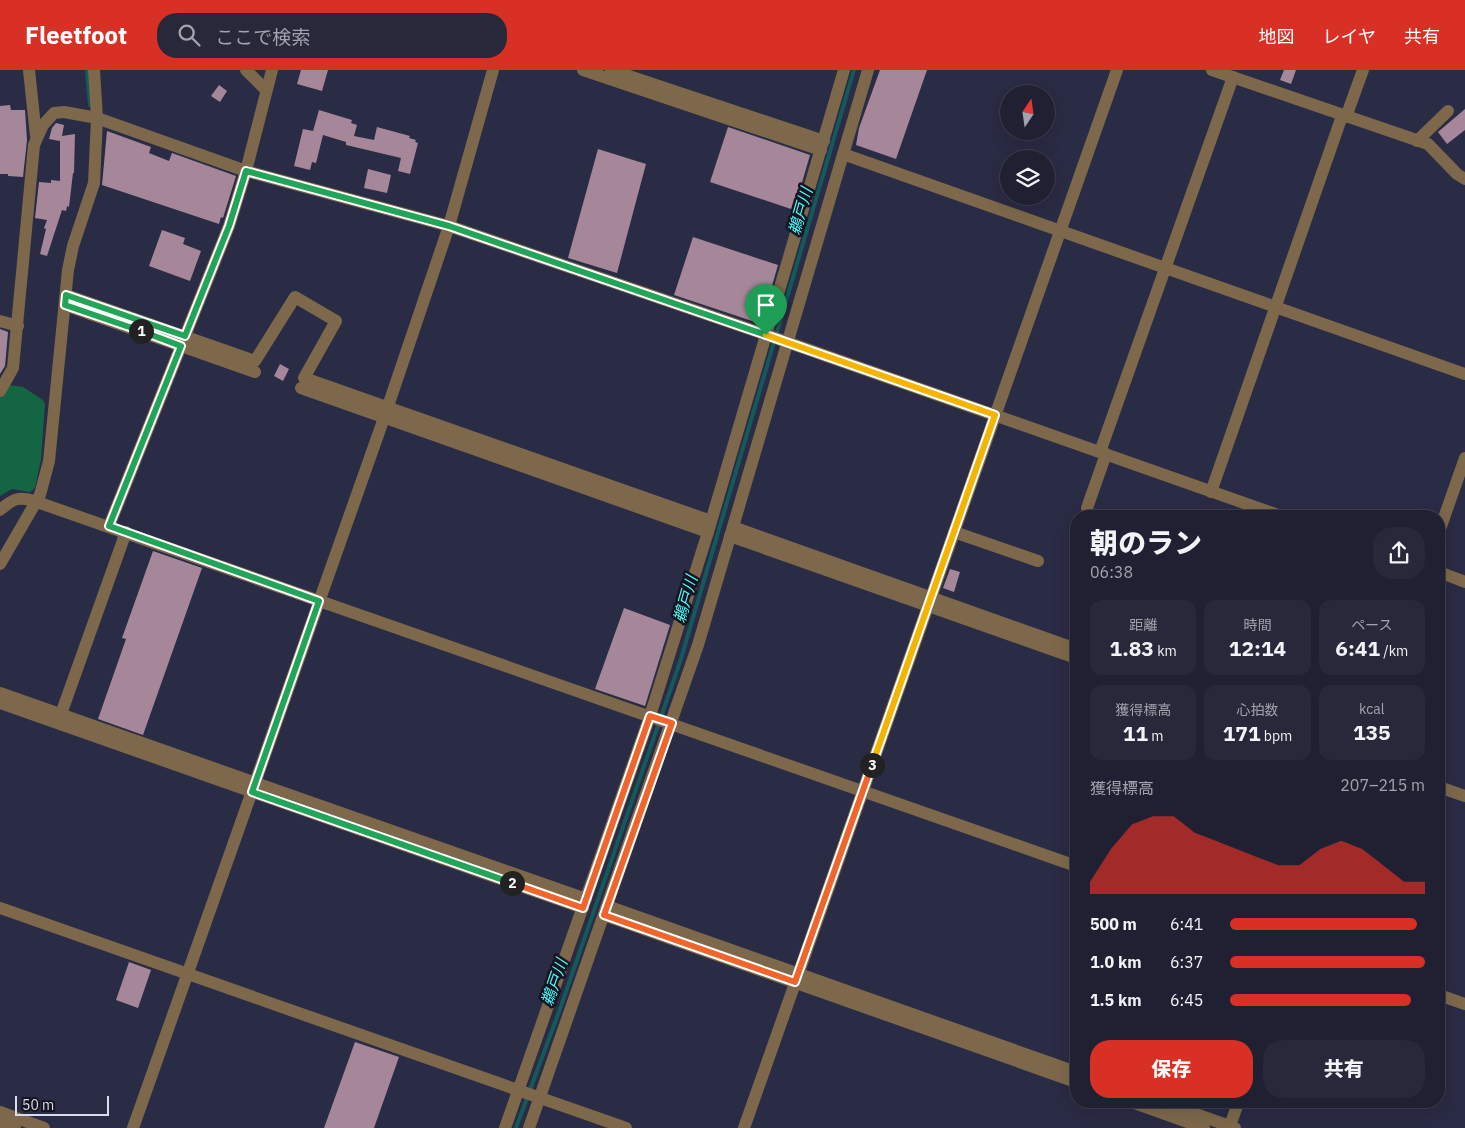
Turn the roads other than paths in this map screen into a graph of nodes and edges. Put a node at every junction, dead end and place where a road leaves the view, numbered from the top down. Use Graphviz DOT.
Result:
graph roads {
  1 [pos="29,70"];
  2 [pos="94,70"];
  3 [pos="246,70"];
  4 [pos="272,70"];
  5 [pos="493,70"];
  6 [pos="583,70"];
  7 [pos="611,70"];
  8 [pos="844,70"];
  9 [pos="868,70"];
  10 [pos="1117,70"];
  11 [pos="1212,70"];
  12 [pos="1363,70"];
  13 [pos="1233,78"];
  14 [pos="266,90"];
  15 [pos="1448,111"];
  16 [pos="1344,116"];
  17 [pos="97,118"];
  18 [pos="36,136"];
  19 [pos="1417,141"];
  20 [pos="822,145"];
  21 [pos="844,150"];
  22 [pos="246,171"];
  23 [pos="1465,179"];
  24 [pos="449,226"];
  25 [pos="1061,227"];
  26 [pos="1166,264"];
  27 [pos="65,300"];
  28 [pos="1276,303"];
  29 [pos="0,321"];
  30 [pos="18,326"];
  31 [pos="768,336"];
  32 [pos="183,341"];
  33 [pos="785,342"];
  34 [pos="1465,365"];
  35 [pos="254,372"];
  36 [pos="1465,374"];
  37 [pos="301,388"];
  38 [pos="0,391"];
  39 [pos="385,413"];
  40 [pos="995,415"];
  41 [pos="1103,453"];
  42 [pos="1465,458"];
  43 [pos="1211,492"];
  44 [pos="37,502"];
  45 [pos="1087,508"];
  46 [pos="0,510"];
  47 [pos="1264,510"];
  48 [pos="1445,515"];
  49 [pos="109,526"];
  50 [pos="710,527"];
  51 [pos="731,531"];
  52 [pos="126,532"];
  53 [pos="954,532"];
  54 [pos="1038,562"];
  55 [pos="0,564"];
  56 [pos="1445,574"];
  57 [pos="1465,582"];
  58 [pos="319,601"];
  59 [pos="929,602"];
  60 [pos="1070,647"];
  61 [pos="1070,656"];
  62 [pos="0,693"];
  63 [pos="0,703"];
  64 [pos="61,714"];
  65 [pos="652,717"];
  66 [pos="669,723"];
  67 [pos="1445,780"];
  68 [pos="254,787"];
  69 [pos="1465,787"];
  70 [pos="1445,789"];
  71 [pos="863,791"];
  72 [pos="1465,796"];
  73 [pos="1070,864"];
  74 [pos="584,903"];
  75 [pos="0,908"];
  76 [pos="605,910"];
  77 [pos="188,974"];
  78 [pos="797,978"];
  79 [pos="1445,997"];
  80 [pos="1465,1004"];
  81 [pos="1070,1070"];
  82 [pos="1070,1080"];
  83 [pos="520,1091"];
  84 [pos="537,1097"];
  85 [pos="1148,1108"];
  86 [pos="1178,1108"];
  87 [pos="1237,1108"];
  88 [pos="0,1112"];
  89 [pos="1231,1127"];
  90 [pos="44,1128"];
  91 [pos="134,1128"];
  92 [pos="505,1128"];
  93 [pos="529,1128"];
  94 [pos="626,1128"];
  95 [pos="744,1128"];
  96 [pos="1204,1128"];
  1 -- 18 [label="street"];
  2 -- 17 [label="street"];
  3 -- 14 [label="street"];
  4 -- 14 [label="street"];
  5 -- 24 [label="street"];
  6 -- 20 [label="street"];
  7 -- 20 [label="street"];
  8 -- 20 [label="street"];
  9 -- 21 [label="street"];
  10 -- 25 [label="street"];
  11 -- 13 [label="street"];
  12 -- 16 [label="street"];
  13 -- 16 [label="street"];
  13 -- 26 [label="street"];
  14 -- 22 [label="street"];
  15 -- 19 [label="street"];
  16 -- 19 [label="street"];
  16 -- 28 [label="street"];
  17 -- 18 [label="street"];
  17 -- 22 [label="street"];
  17 -- 27 [label="street"];
  18 -- 30 [label="street"];
  19 -- 23 [label="street"];
  20 -- 31 [label="street"];
  21 -- 25 [label="street"];
  21 -- 33 [label="street"];
  22 -- 24 [label="street"];
  22 -- 32 [label="street"];
  24 -- 31 [label="street"];
  24 -- 39 [label="street"];
  25 -- 26 [label="street"];
  25 -- 40 [label="street"];
  26 -- 28 [label="street"];
  26 -- 41 [label="street"];
  27 -- 32 [label="street"];
  27 -- 44 [label="street"];
  28 -- 34 [label="street"];
  28 -- 36 [label="street"];
  28 -- 43 [label="street"];
  29 -- 30 [label="street"];
  30 -- 38 [label="street"];
  31 -- 33 [label="street"];
  31 -- 50 [label="street"];
  32 -- 35 [label="street"];
  32 -- 39 [label="street"];
  32 -- 49 [label="street"];
  33 -- 40 [label="street"];
  33 -- 51 [label="street"];
  37 -- 39 [label="street"];
  39 -- 50 [label="street"];
  39 -- 58 [label="street"];
  40 -- 41 [label="street"];
  40 -- 53 [label="street"];
  41 -- 43 [label="street"];
  41 -- 45 [label="street"];
  42 -- 48 [label="street"];
  43 -- 47 [label="street"];
  44 -- 46 [label="street"];
  44 -- 49 [label="street"];
  44 -- 55 [label="street"];
  49 -- 52 [label="street"];
  50 -- 65 [label="street"];
  51 -- 59 [label="street"];
  51 -- 66 [label="street"];
  52 -- 58 [label="street"];
  52 -- 64 [label="street"];
  53 -- 54 [label="street"];
  53 -- 59 [label="street"];
  56 -- 57 [label="street"];
  58 -- 65 [label="street"];
  58 -- 68 [label="street"];
  59 -- 60 [label="street"];
  59 -- 61 [label="street"];
  59 -- 71 [label="street"];
  62 -- 64 [label="street"];
  63 -- 68 [label="street"];
  64 -- 68 [label="street"];
  65 -- 66 [label="street"];
  65 -- 74 [label="street"];
  66 -- 71 [label="street"];
  66 -- 76 [label="street"];
  67 -- 69 [label="street"];
  68 -- 74 [label="street"];
  68 -- 77 [label="street"];
  70 -- 72 [label="street"];
  71 -- 73 [label="street"];
  71 -- 78 [label="street"];
  74 -- 83 [label="street"];
  75 -- 77 [label="street"];
  76 -- 78 [label="street"];
  76 -- 84 [label="street"];
  77 -- 83 [label="street"];
  77 -- 91 [label="street"];
  78 -- 81 [label="street"];
  78 -- 82 [label="street"];
  78 -- 95 [label="street"];
  79 -- 80 [label="street"];
  83 -- 84 [label="street"];
  83 -- 92 [label="street"];
  84 -- 93 [label="street"];
  84 -- 94 [label="street"];
  85 -- 96 [label="street"];
  86 -- 89 [label="street"];
  87 -- 89 [label="street"];
  88 -- 90 [label="street"];
}
